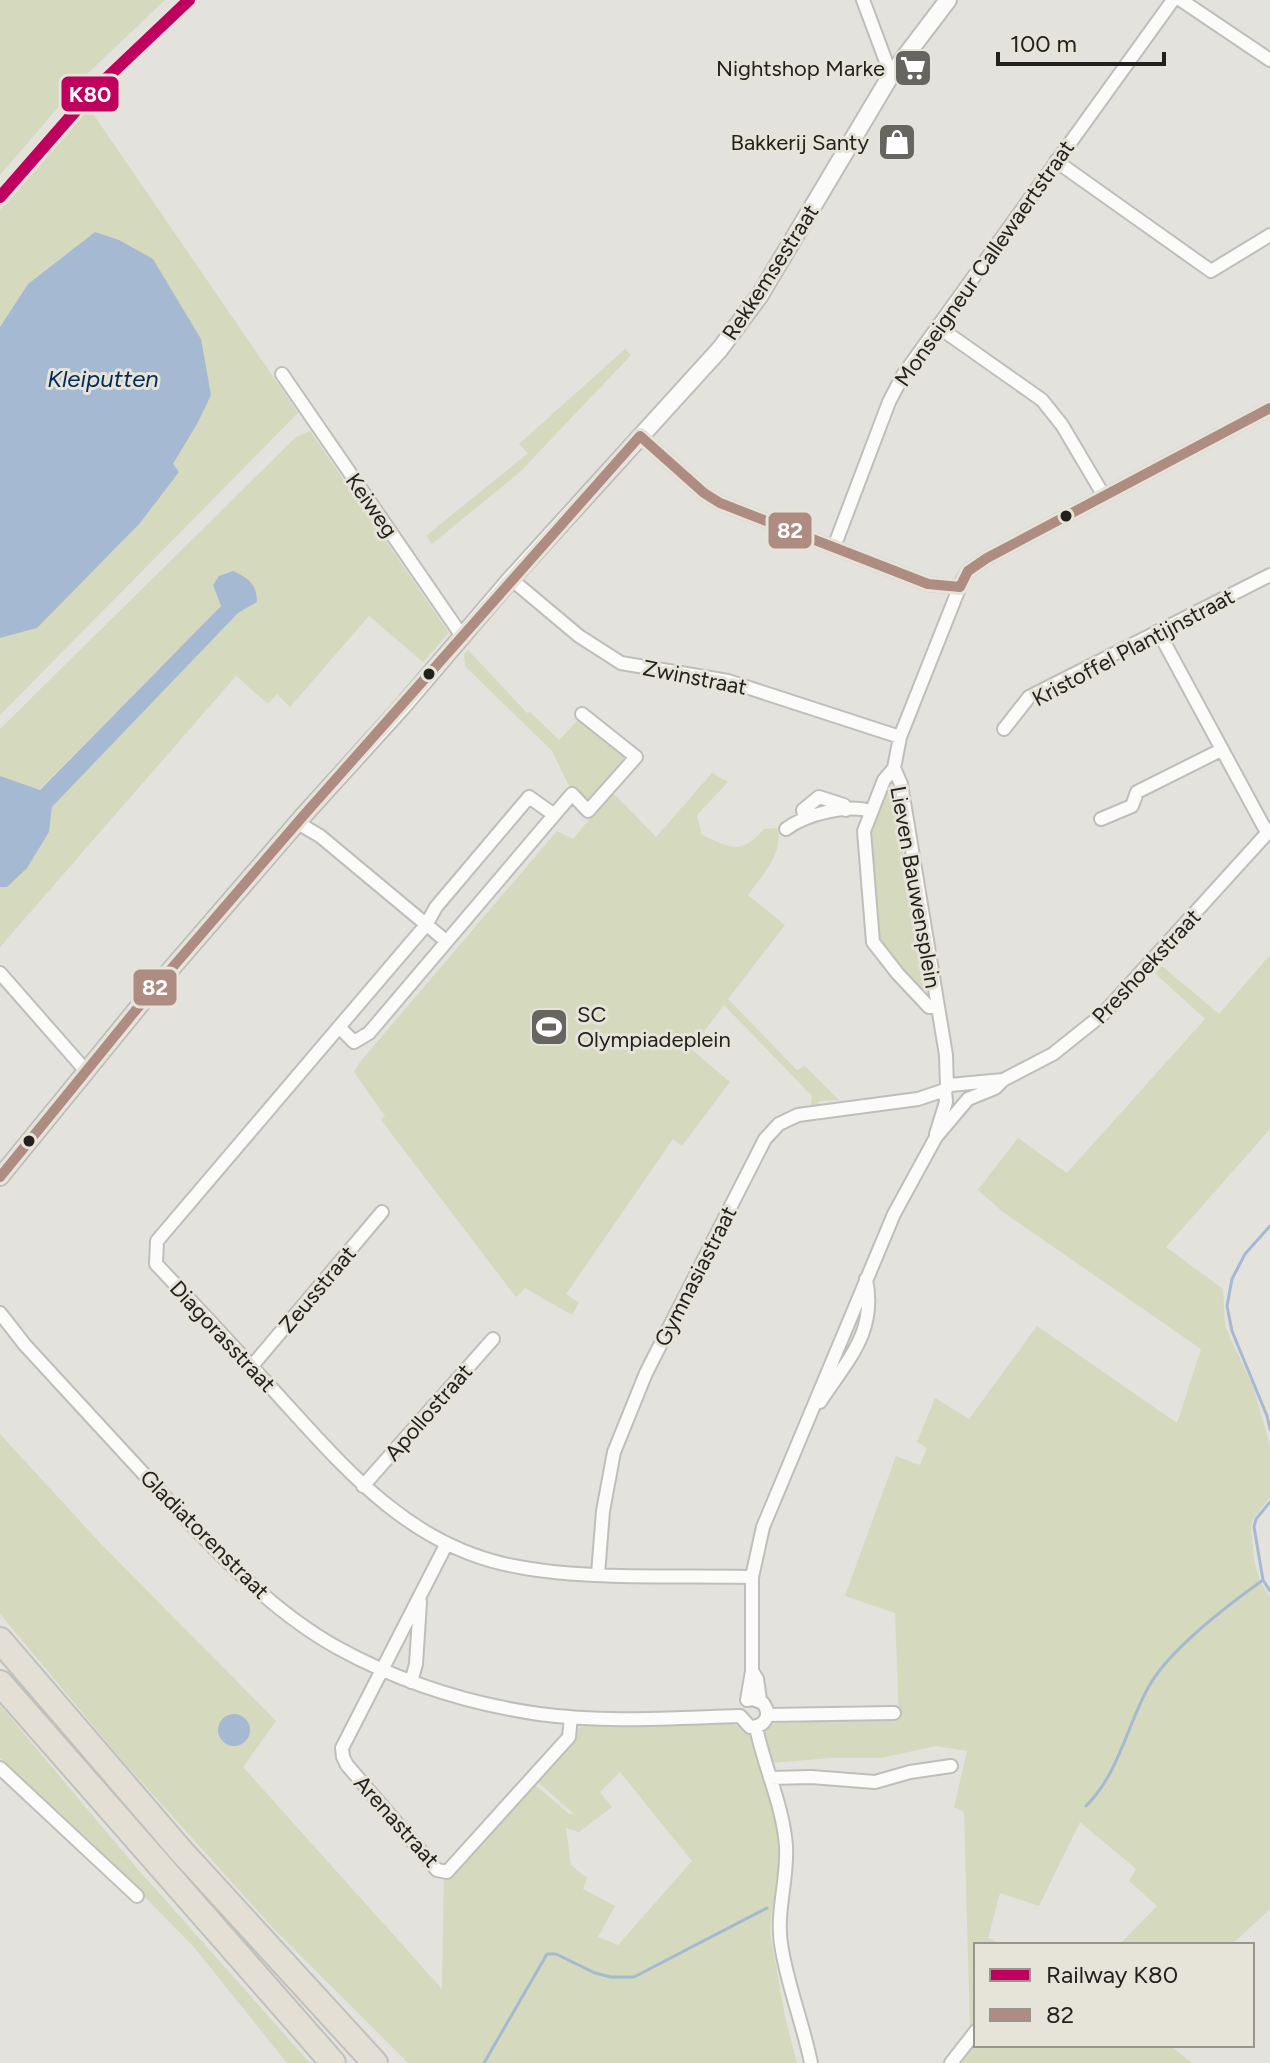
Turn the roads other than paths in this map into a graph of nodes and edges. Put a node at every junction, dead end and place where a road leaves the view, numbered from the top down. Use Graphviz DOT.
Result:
graph roads {
  1 [pos="863,0"];
  2 [pos="948,0"];
  3 [pos="1173,0"];
  4 [pos="1181,0"];
  5 [pos="1270,60"];
  6 [pos="891,75"];
  7 [pos="1056,161"];
  8 [pos="1270,235"];
  9 [pos="937,326"];
  10 [pos="282,374"];
  11 [pos="1270,408"];
  12 [pos="640,436"];
  13 [pos="1104,496"];
  14 [pos="834,547"];
  15 [pos="1270,575"];
  16 [pos="511,579"];
  17 [pos="960,587"];
  18 [pos="1158,631"];
  19 [pos="462,636"];
  20 [pos="582,714"];
  21 [pos="1004,729"];
  22 [pos="900,737"];
  23 [pos="1221,750"];
  24 [pos="894,768"];
  25 [pos="871,811"];
  26 [pos="553,814"];
  27 [pos="301,819"];
  28 [pos="1101,819"];
  29 [pos="786,829"];
  30 [pos="1269,831"];
  31 [pos="426,925"];
  32 [pos="446,941"];
  33 [pos="0,973"];
  34 [pos="936,1006"];
  35 [pos="339,1027"];
  36 [pos="86,1071"];
  37 [pos="1003,1080"];
  38 [pos="951,1092"];
  39 [pos="964,1103"];
  40 [pos="936,1137"];
  41 [pos="0,1177"];
  42 [pos="382,1212"];
  43 [pos="865,1278"];
  44 [pos="0,1313"];
  45 [pos="493,1339"];
  46 [pos="252,1366"];
  47 [pos="803,1429"];
  48 [pos="363,1486"];
  49 [pos="446,1545"];
  50 [pos="598,1574"];
  51 [pos="752,1577"];
  52 [pos="420,1594"];
  53 [pos="0,1640"];
  54 [pos="380,1670"];
  55 [pos="411,1682"];
  56 [pos="0,1683"];
  57 [pos="754,1700"];
  58 [pos="894,1713"];
  59 [pos="768,1715"];
  60 [pos="740,1716"];
  61 [pos="571,1717"];
  62 [pos="756,1727"];
  63 [pos="951,1766"];
  64 [pos="0,1768"];
  65 [pos="770,1778"];
  66 [pos="137,1896"];
  67 [pos="974,2034"];
  68 [pos="333,2063"];
  69 [pos="375,2063"];
  70 [pos="811,2063"];
  71 [pos="951,2063"];
  1 -- 6 [label="street"];
  2 -- 6 [label="street, Rekkemsestraat"];
  3 -- 7 [label="street, Monseigneur Callewaertstraat"];
  4 -- 5 [label="street"];
  6 -- 12 [label="street, Rekkemsestraat"];
  7 -- 8 [label="street"];
  7 -- 9 [label="street, Monseigneur Callewaertstraat"];
  9 -- 13 [label="street"];
  9 -- 14 [label="street, Monseigneur Callewaertstraat"];
  10 -- 19 [label="street, Keiweg"];
  11 -- 13 [label="street"];
  12 -- 14 [label="street"];
  12 -- 16 [label="street, Rekkemsestraat"];
  13 -- 17 [label="street"];
  14 -- 17 [label="street"];
  15 -- 18 [label="street, Kristoffel Plantijnstraat"];
  16 -- 19 [label="street, Rekkemsestraat"];
  16 -- 22 [label="street, Zwinstraat"];
  17 -- 22 [label="street, Lieven Bauwensplein"];
  18 -- 21 [label="street, Kristoffel Plantijnstraat"];
  18 -- 23 [label="street"];
  19 -- 27 [label="street, Rekkemsestraat"];
  20 -- 26 [label="street"];
  22 -- 24 [label="street, Lieven Bauwensplein"];
  23 -- 28 [label="street"];
  23 -- 30 [label="street"];
  24 -- 25 [label="street, Lieven Bauwensplein"];
  24 -- 34 [label="street, Lieven Bauwensplein"];
  25 -- 29 [label="street, Lieven Bauwensplein"];
  25 -- 34 [label="street, Lieven Bauwensplein"];
  26 -- 31 [label="street, Diagorasstraat"];
  26 -- 32 [label="street"];
  27 -- 31 [label="street"];
  27 -- 36 [label="street, Rekkemsestraat"];
  30 -- 37 [label="street, Preshoekstraat"];
  31 -- 32 [label="street"];
  31 -- 35 [label="street, Diagorasstraat"];
  32 -- 35 [label="street"];
  33 -- 36 [label="street"];
  34 -- 38 [label="street, Lieven Bauwensplein"];
  35 -- 46 [label="street, Diagorasstraat"];
  36 -- 41 [label="street, Rekkemsestraat"];
  37 -- 38 [label="street, Preshoekstraat"];
  37 -- 39 [label="street, Preshoekstraat"];
  38 -- 39 [label="street"];
  38 -- 39 [label="street, Lieven Bauwensplein"];
  38 -- 40 [label="street, Preshoekstraat"];
  38 -- 50 [label="street, Gymnasiastraat"];
  39 -- 40 [label="street, Preshoekstraat"];
  40 -- 43 [label="street, Preshoekstraat"];
  42 -- 46 [label="street, Zeusstraat"];
  43 -- 47 [label="street, Preshoekstraat"];
  43 -- 47 [label="street, Preshoekstraat"];
  44 -- 54 [label="street, Gladiatorenstraat"];
  45 -- 48 [label="street, Apollostraat"];
  46 -- 48 [label="street, Diagorasstraat"];
  47 -- 51 [label="street, Preshoekstraat"];
  48 -- 49 [label="street, Diagorasstraat"];
  49 -- 50 [label="street, Diagorasstraat"];
  49 -- 52 [label="street"];
  50 -- 51 [label="street, Diagorasstraat"];
  51 -- 57 [label="street, Preshoekstraat"];
  52 -- 54 [label="street"];
  52 -- 55 [label="street"];
  53 -- 69 [label="highway"];
  54 -- 55 [label="street, Gladiatorenstraat"];
  54 -- 61 [label="street, Arenastraat"];
  55 -- 61 [label="street, Gladiatorenstraat"];
  56 -- 68 [label="highway"];
  57 -- 59 [label="street"];
  57 -- 60 [label="street"];
  58 -- 59 [label="street"];
  59 -- 62 [label="street"];
  60 -- 61 [label="street, Gladiatorenstraat"];
  60 -- 62 [label="street"];
  62 -- 65 [label="street"];
  63 -- 65 [label="street"];
  64 -- 66 [label="street"];
  65 -- 70 [label="street"];
  67 -- 71 [label="street"];
}
